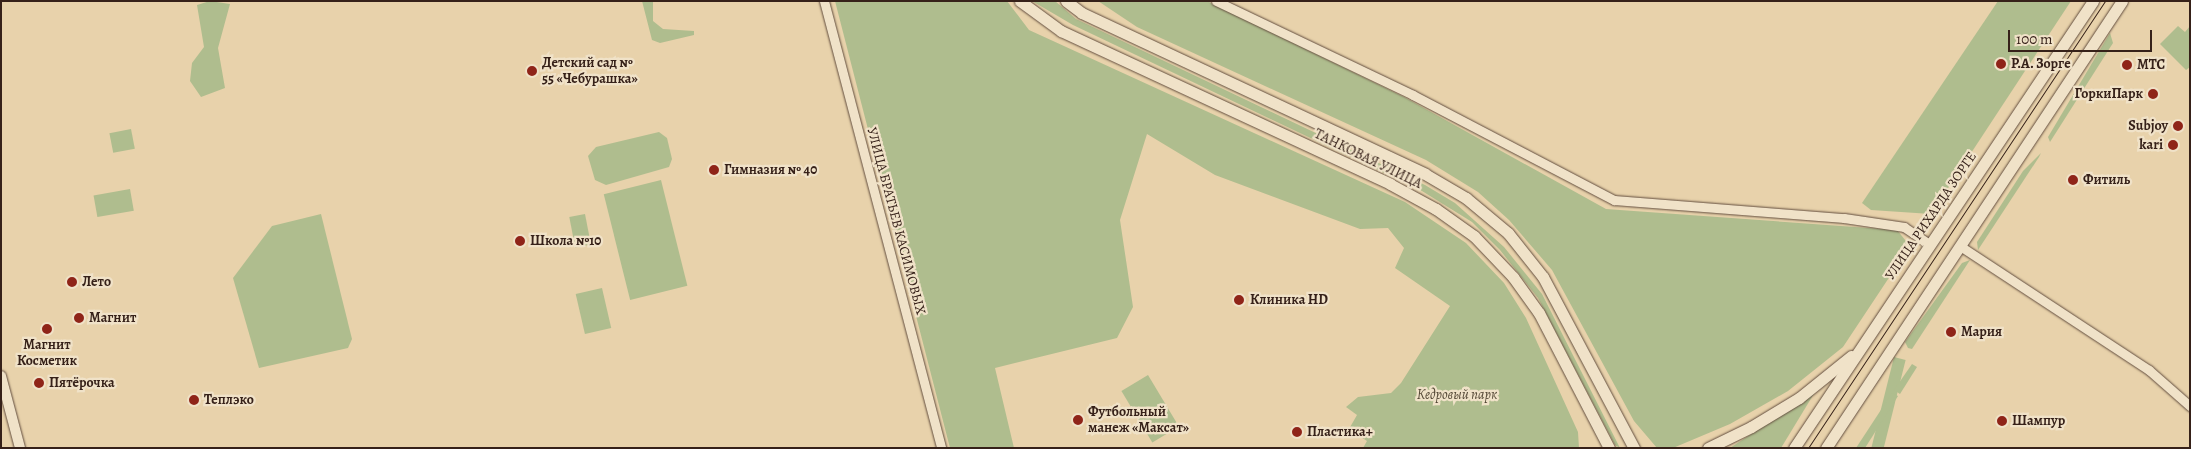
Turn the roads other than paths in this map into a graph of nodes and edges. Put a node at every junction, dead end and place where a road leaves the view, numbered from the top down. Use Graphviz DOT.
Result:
graph roads {
  1 [pos="824,1"];
  2 [pos="1020,1"];
  3 [pos="1066,1"];
  4 [pos="1216,1"];
  5 [pos="2093,1"];
  6 [pos="2122,1"];
  7 [pos="1929,244"];
  8 [pos="1960,246"];
  9 [pos="1860,348"];
  10 [pos="1,376"];
  11 [pos="2190,406"];
  12 [pos="20,448"];
  13 [pos="941,448"];
  14 [pos="1609,448"];
  15 [pos="1634,448"];
  16 [pos="1708,448"];
  17 [pos="1794,448"];
  18 [pos="1826,448"];
  1 -- 13 [label="street, УЛИЦА БРАТЬЕВ КАСИМОВЫХ"];
  2 -- 14 [label="main road, ТАНКОВАЯ УЛИЦА"];
  3 -- 15 [label="main road, ТАНКОВАЯ УЛИЦА"];
  4 -- 7 [label="street"];
  5 -- 7 [label="main road, УЛИЦА РИХАРДА ЗОРГЕ"];
  6 -- 8 [label="main road"];
  7 -- 9 [label="main road, УЛИЦА РИХАРДА ЗОРГЕ"];
  8 -- 11 [label="street"];
  8 -- 18 [label="main road"];
  9 -- 16 [label="main road"];
  9 -- 17 [label="main road, УЛИЦА РИХАРДА ЗОРГЕ"];
  10 -- 12 [label="street"];
}
